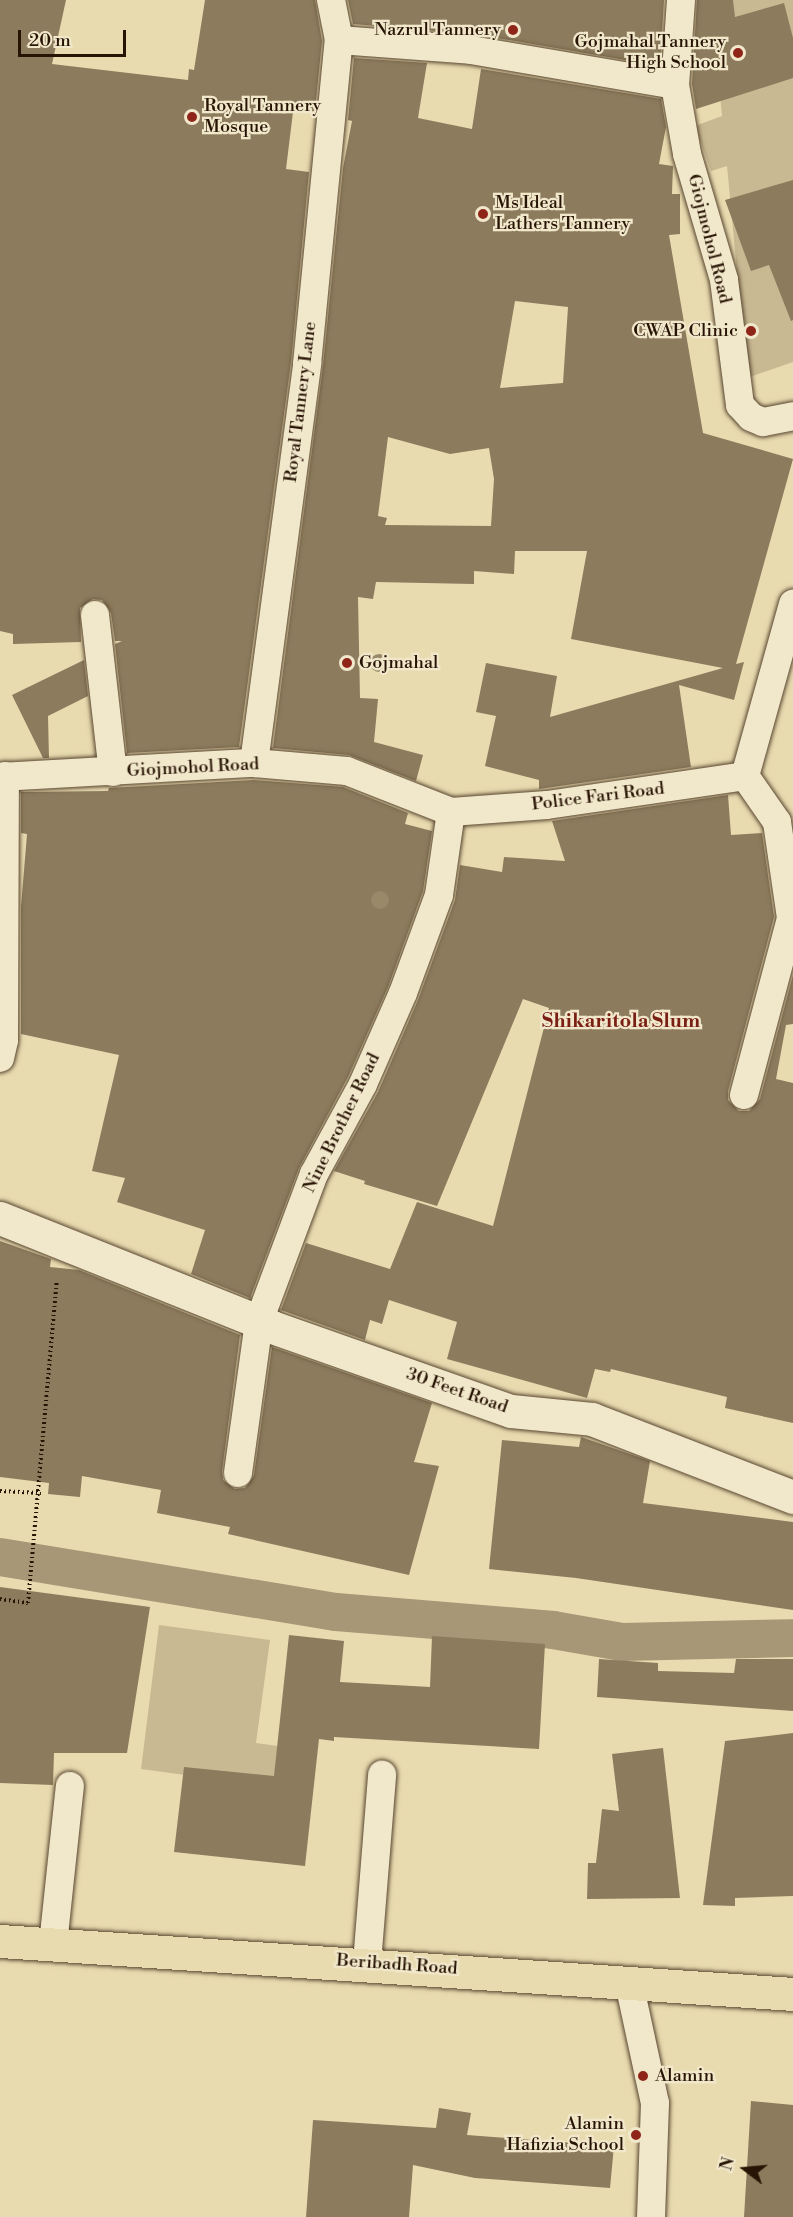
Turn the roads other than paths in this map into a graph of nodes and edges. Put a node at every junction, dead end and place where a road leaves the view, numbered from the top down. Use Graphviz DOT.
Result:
graph roads {
  1 [pos="331,0"];
  2 [pos="681,0"];
  3 [pos="339,40"];
  4 [pos="675,85"];
  5 [pos="793,416"];
  6 [pos="793,604"];
  7 [pos="95,615"];
  8 [pos="254,763"];
  9 [pos="113,772"];
  10 [pos="2,776"];
  11 [pos="745,776"];
  12 [pos="451,812"];
  13 [pos="785,821"];
  14 [pos="781,997"];
  15 [pos="0,1058"];
  16 [pos="744,1095"];
  17 [pos="0,1218"];
  18 [pos="259,1321"];
  19 [pos="238,1473"];
  20 [pos="793,1497"];
  21 [pos="382,1775"];
  22 [pos="70,1786"];
  23 [pos="0,1941"];
  24 [pos="52,1944"];
  25 [pos="368,1963"];
  26 [pos="629,1983"];
  27 [pos="793,1994"];
  28 [pos="651,2217"];
  1 -- 3 [label="street, Royal Tannery Lane"];
  2 -- 4 [label="street, Giojmohol Road"];
  3 -- 4 [label="street"];
  3 -- 8 [label="street, Royal Tannery Lane"];
  4 -- 5 [label="street, Giojmohol Road"];
  6 -- 11 [label="street"];
  7 -- 9 [label="street"];
  8 -- 9 [label="street, Giojmohol Road"];
  8 -- 12 [label="street, Giojmohol Road"];
  9 -- 10 [label="street, Giojmohol Road"];
  10 -- 15 [label="street"];
  11 -- 12 [label="street, Police Fari Road"];
  11 -- 13 [label="street"];
  12 -- 18 [label="street, Nine Brother Road"];
  13 -- 14 [label="street"];
  14 -- 16 [label="street"];
  17 -- 18 [label="street, 30 Feet Road"];
  18 -- 19 [label="street, Nine Brother Road"];
  18 -- 20 [label="street, 30 Feet Road"];
  21 -- 25 [label="street"];
  22 -- 24 [label="street"];
  23 -- 24 [label="highway, Beribadh Road"];
  24 -- 25 [label="highway, Beribadh Road"];
  25 -- 26 [label="highway, Beribadh Road"];
  26 -- 27 [label="highway, Beribadh Road"];
  26 -- 28 [label="street"];
}
